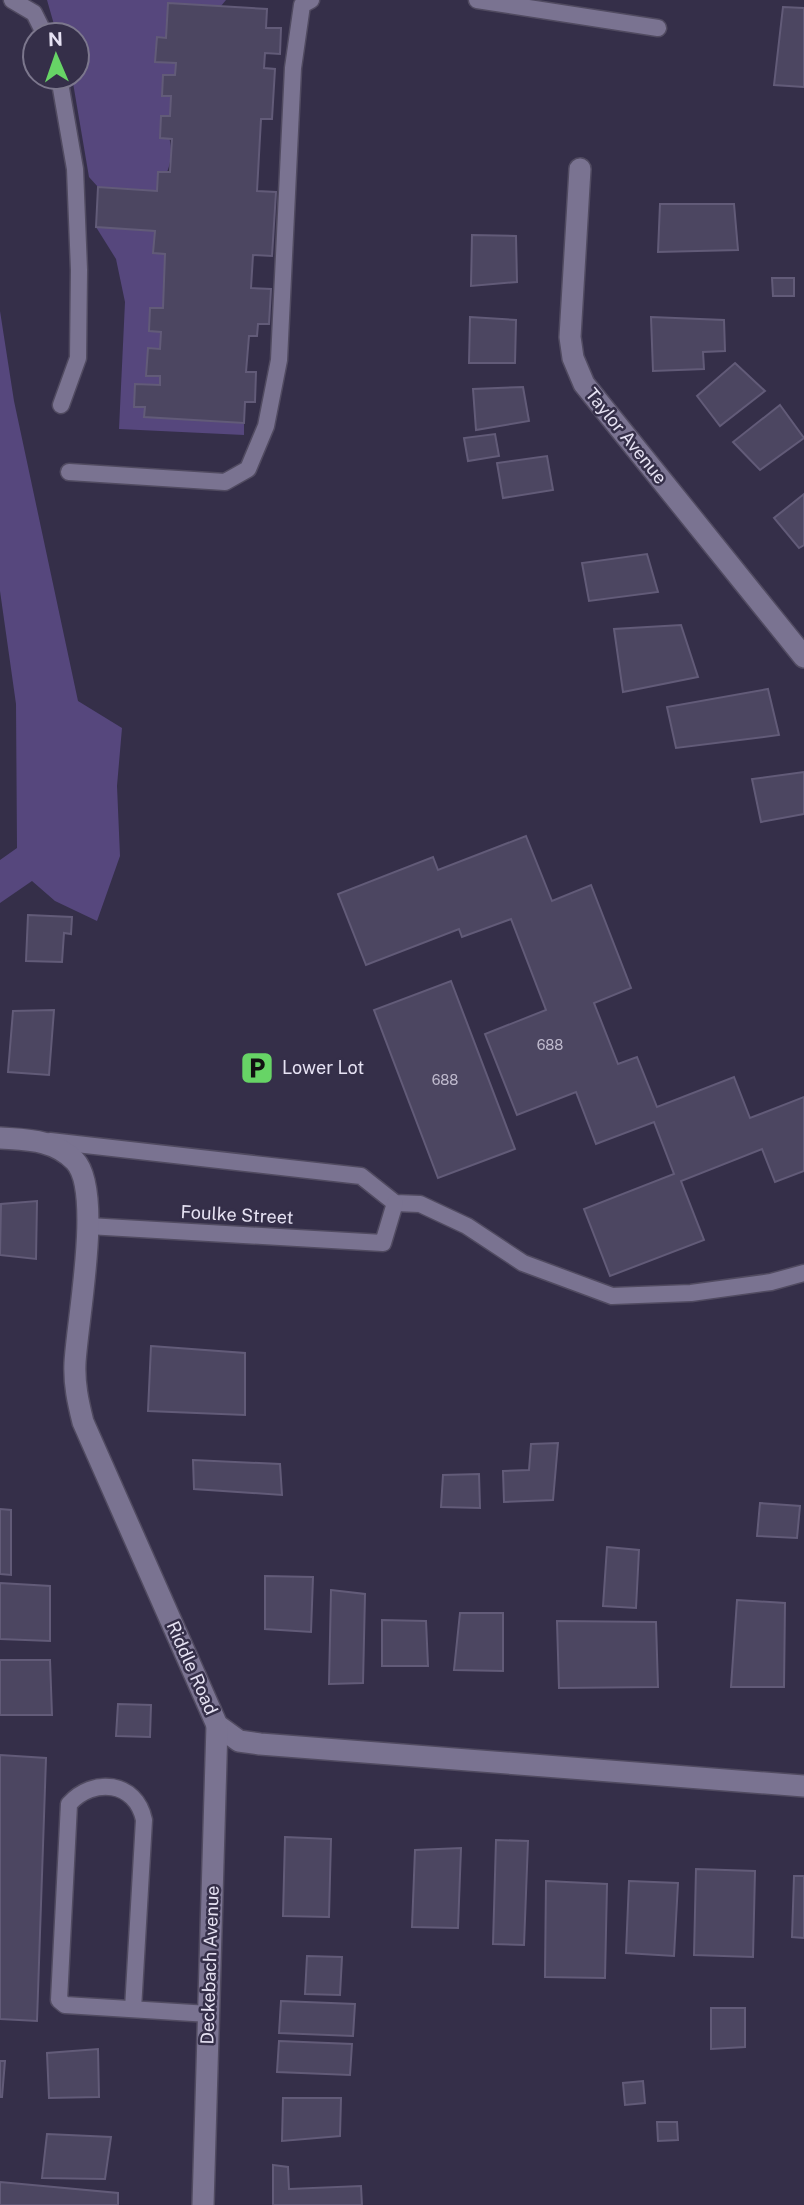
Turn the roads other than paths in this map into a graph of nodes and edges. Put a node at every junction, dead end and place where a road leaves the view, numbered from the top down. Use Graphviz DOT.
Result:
graph roads {
  1 [pos="12,0"];
  2 [pos="311,0"];
  3 [pos="477,0"];
  4 [pos="38,21"];
  5 [pos="658,29"];
  6 [pos="61,91"];
  7 [pos="580,169"];
  8 [pos="61,405"];
  9 [pos="69,472"];
  10 [pos="804,657"];
  11 [pos="0,1138"];
  12 [pos="44,1140"];
  13 [pos="395,1203"];
  14 [pos="88,1226"];
  15 [pos="804,1273"];
  16 [pos="217,1724"];
  17 [pos="804,1786"];
  18 [pos="133,2009"];
  19 [pos="209,2014"];
  20 [pos="203,2205"];
  1 -- 4 [label="lane"];
  2 -- 9 [label="lane"];
  3 -- 5 [label="lane"];
  6 -- 8 [label="lane"];
  7 -- 10 [label="street, Taylor Avenue"];
  11 -- 12 [label="street"];
  12 -- 13 [label="lane"];
  12 -- 14 [label="street, Riddle Road"];
  13 -- 14 [label="lane, Foulke Street"];
  13 -- 15 [label="lane"];
  14 -- 16 [label="street, Riddle Road"];
  16 -- 17 [label="street, Riddle Road"];
  16 -- 19 [label="street, Deckebach Avenue"];
  18 -- 18 [label="lane"];
  18 -- 19 [label="lane"];
  19 -- 20 [label="street, Deckebach Avenue"];
}
